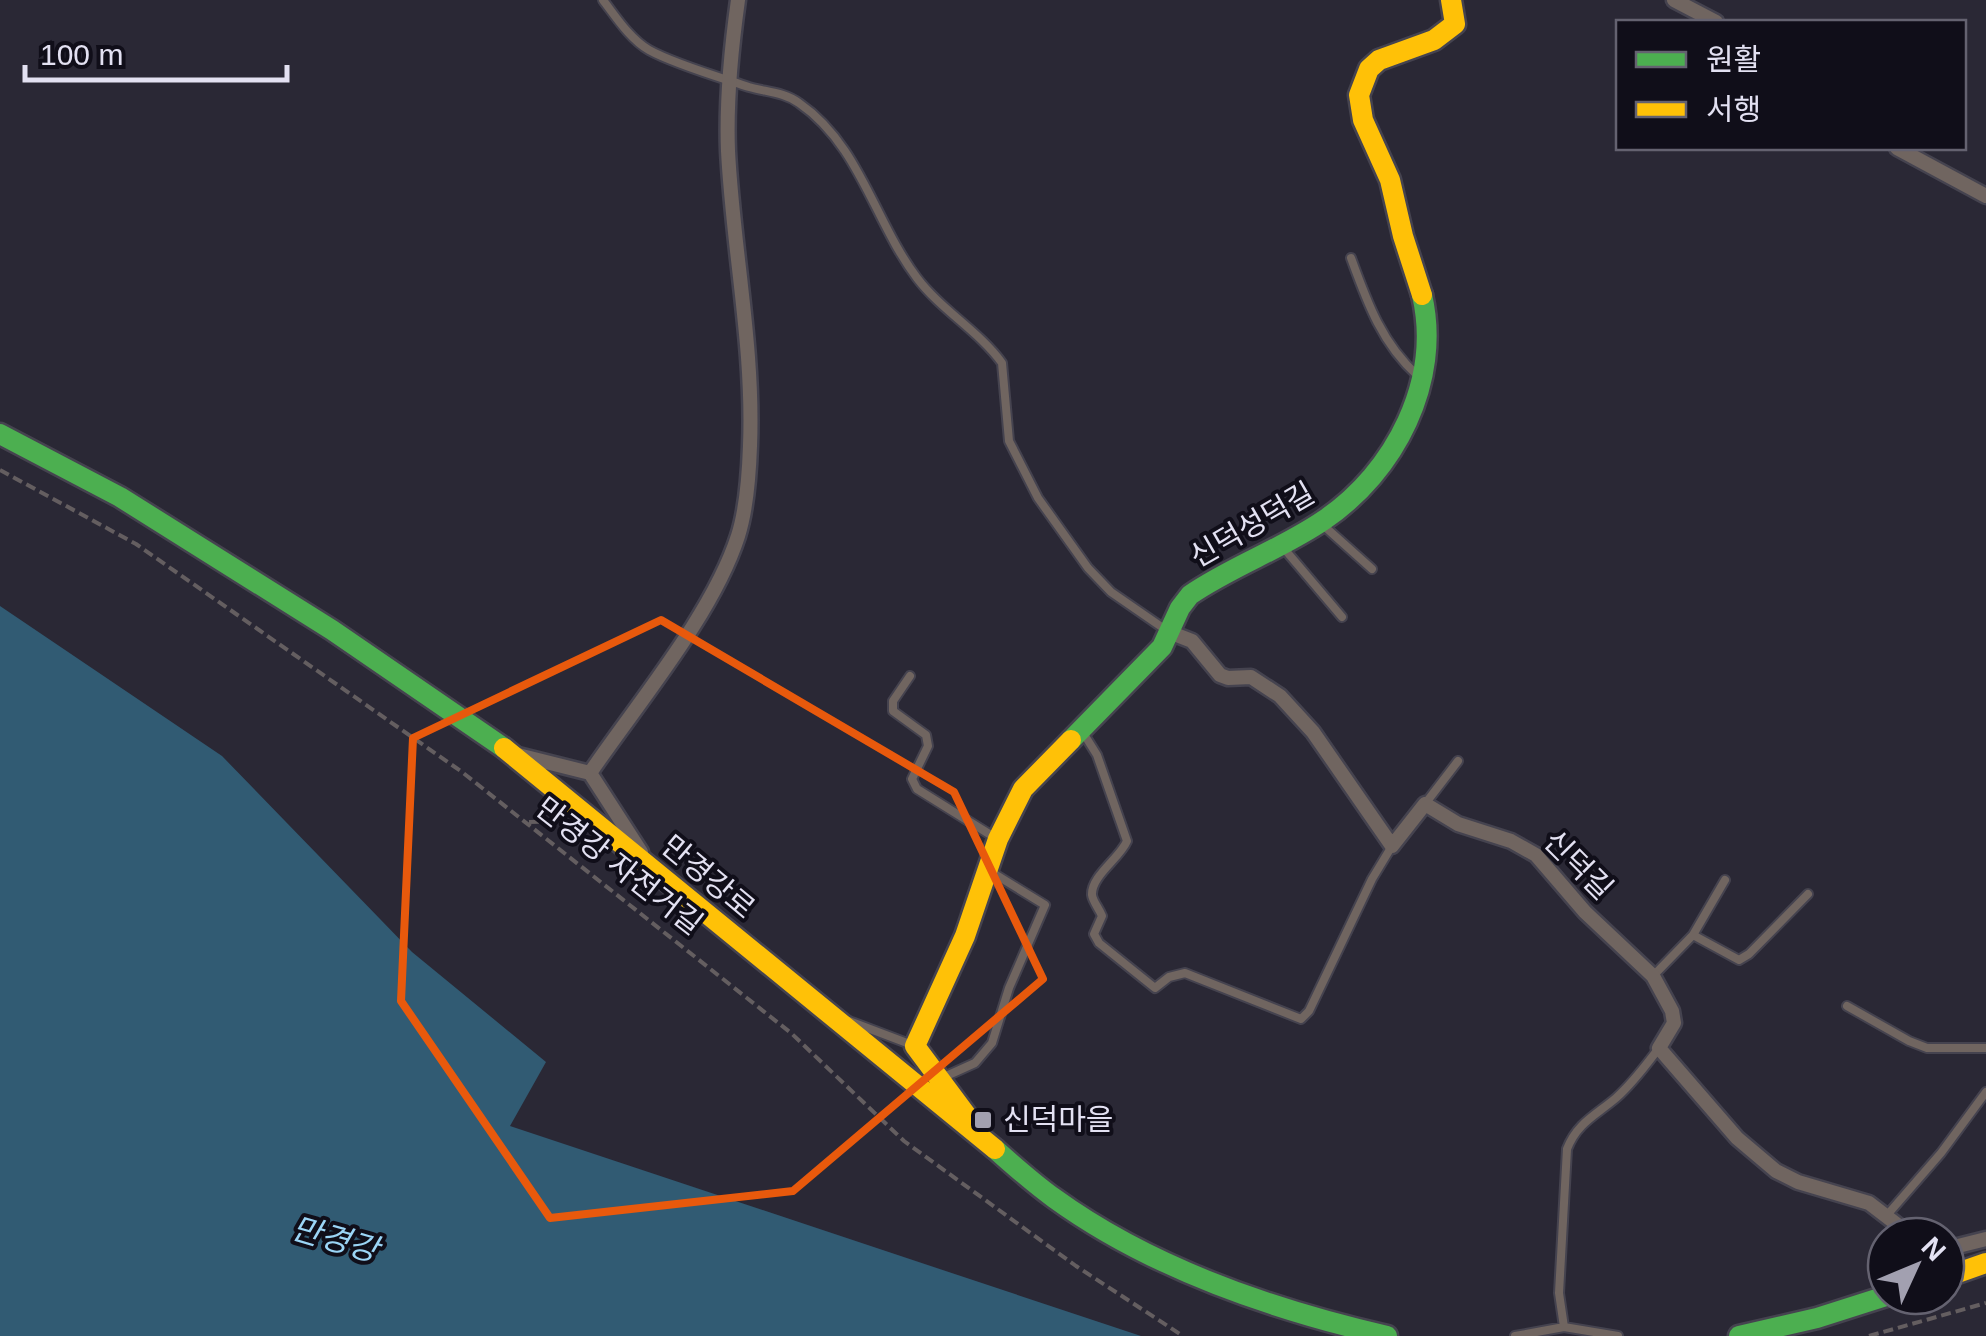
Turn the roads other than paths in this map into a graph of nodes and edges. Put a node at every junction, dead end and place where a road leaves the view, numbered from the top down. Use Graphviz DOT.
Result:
graph roads {
  1 [pos="603,0"];
  2 [pos="738,0"];
  3 [pos="1451,0"];
  4 [pos="1674,0"];
  5 [pos="1712,20"];
  6 [pos="730,79"];
  7 [pos="1901,150"];
  8 [pos="1986,196"];
  9 [pos="1351,258"];
  10 [pos="1421,379"];
  11 [pos="0,434"];
  12 [pos="1320,523"];
  13 [pos="1281,545"];
  14 [pos="1372,569"];
  15 [pos="1342,616"];
  16 [pos="1169,632"];
  17 [pos="910,676"];
  18 [pos="1080,729"];
  19 [pos="511,754"];
  20 [pos="1458,760"];
  21 [pos="590,773"];
  22 [pos="1425,804"];
  23 [pos="998,839"];
  24 [pos="1392,846"];
  25 [pos="650,866"];
  26 [pos="988,870"];
  27 [pos="1725,880"];
  28 [pos="1808,894"];
  29 [pos="1693,935"];
  30 [pos="1653,976"];
  31 [pos="1847,1006"];
  32 [pos="824,1011"];
  33 [pos="915,1046"];
  34 [pos="1659,1048"];
  35 [pos="1986,1048"];
  36 [pos="940,1079"];
  37 [pos="1986,1092"];
  38 [pos="990,1145"];
  39 [pos="1888,1214"];
  40 [pos="1866,1302"];
  41 [pos="1564,1327"];
  42 [pos="1387,1336"];
  43 [pos="1515,1336"];
  44 [pos="1618,1336"];
  45 [pos="1739,1336"];
  1 -- 6 [label="lane"];
  2 -- 6 [label="street"];
  3 -- 10 [label="street, 신덕성덕길"];
  4 -- 5 [label="street"];
  6 -- 16 [label="lane"];
  6 -- 21 [label="street"];
  7 -- 8 [label="street"];
  9 -- 10 [label="lane"];
  10 -- 12 [label="street, 신덕성덕길"];
  11 -- 19 [label="street, 만경강로"];
  12 -- 13 [label="street, 신덕성덕길"];
  12 -- 14 [label="lane"];
  13 -- 15 [label="lane"];
  13 -- 16 [label="street, 신덕성덕길"];
  16 -- 18 [label="street, 신덕성덕길"];
  16 -- 24 [label="street"];
  17 -- 23 [label="lane"];
  18 -- 23 [label="street, 신덕성덕길"];
  18 -- 24 [label="lane"];
  19 -- 21 [label="street"];
  19 -- 25 [label="street, 만경강로"];
  20 -- 22 [label="lane"];
  21 -- 25 [label="street"];
  22 -- 24 [label="street"];
  22 -- 30 [label="street, 신덕길"];
  23 -- 26 [label="street, 신덕성덕길"];
  25 -- 32 [label="street, 만경강로"];
  26 -- 33 [label="street, 신덕성덕길"];
  26 -- 36 [label="lane"];
  27 -- 29 [label="lane"];
  28 -- 29 [label="lane"];
  29 -- 30 [label="lane"];
  30 -- 34 [label="street, 신덕길"];
  31 -- 35 [label="lane"];
  32 -- 33 [label="lane"];
  32 -- 38 [label="street, 만경강로"];
  33 -- 36 [label="street"];
  34 -- 39 [label="street"];
  34 -- 41 [label="lane"];
  36 -- 38 [label="street"];
  37 -- 39 [label="lane"];
  38 -- 42 [label="street, 만경강로"];
  40 -- 45 [label="street"];
  41 -- 43 [label="lane"];
  41 -- 44 [label="lane"];
}
